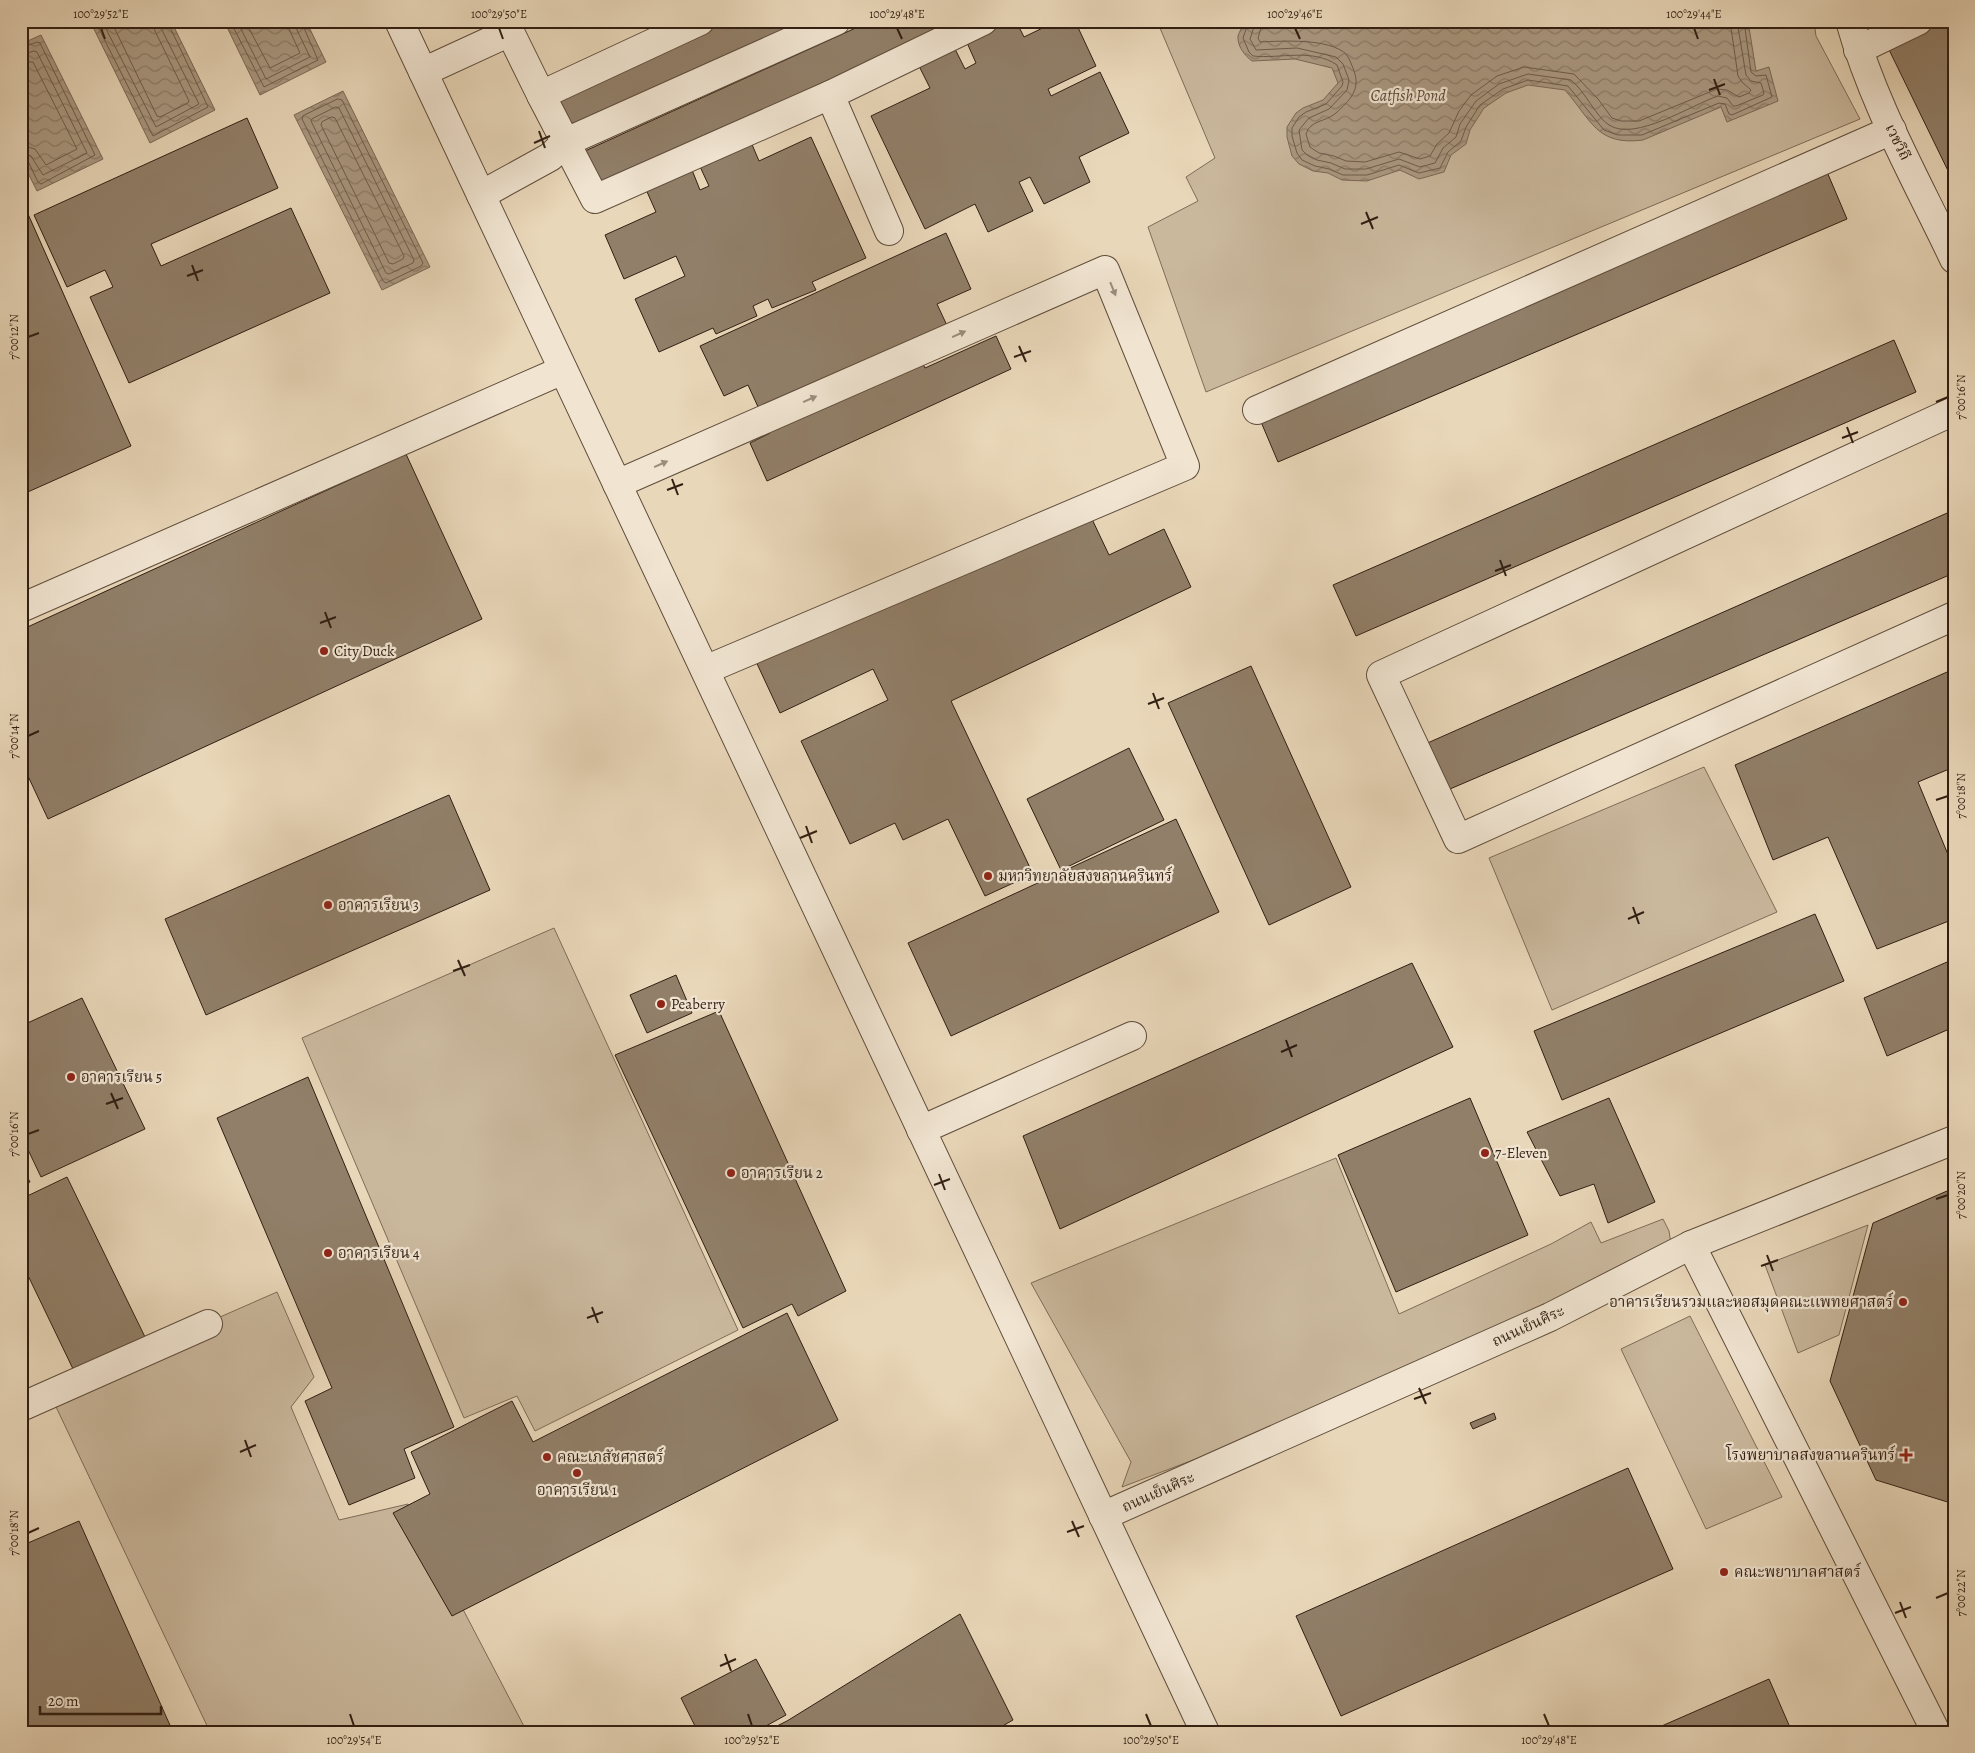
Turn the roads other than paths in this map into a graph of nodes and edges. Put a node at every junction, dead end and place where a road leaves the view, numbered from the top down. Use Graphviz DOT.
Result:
graph roads {
  1 [pos="399,21"];
  2 [pos="700,21"];
  3 [pos="836,21"];
  4 [pos="983,21"];
  5 [pos="1850,21"];
  6 [pos="1918,21"];
  7 [pos="1858,50"];
  8 [pos="423,72"];
  9 [pos="541,95"];
  10 [pos="830,95"];
  11 [pos="1892,130"];
  12 [pos="566,142"];
  13 [pos="481,195"];
  14 [pos="889,231"];
  15 [pos="1954,259"];
  16 [pos="563,370"];
  17 [pos="1257,410"];
  18 [pos="1954,411"];
  19 [pos="617,484"];
  20 [pos="21,608"];
  21 [pos="1954,616"];
  22 [pos="705,670"];
  23 [pos="1132,1036"];
  24 [pos="921,1130"];
  25 [pos="1954,1140"];
  26 [pos="1691,1245"];
  27 [pos="208,1324"];
  28 [pos="21,1407"];
  29 [pos="1103,1516"];
  30 [pos="1205,1732"];
  31 [pos="1936,1732"];
  1 -- 8 [label="street"];
  2 -- 9 [label="street"];
  3 -- 12 [label="street"];
  4 -- 10 [label="street"];
  5 -- 7 [label="street, เวชวิถี"];
  6 -- 7 [label="street"];
  7 -- 11 [label="street, เวชวิถี"];
  8 -- 9 [label="street"];
  8 -- 13 [label="street"];
  9 -- 12 [label="street"];
  10 -- 12 [label="street"];
  10 -- 14 [label="street"];
  11 -- 15 [label="street, เวชวิถี"];
  11 -- 17 [label="street"];
  12 -- 13 [label="street"];
  13 -- 16 [label="street"];
  16 -- 19 [label="street"];
  16 -- 20 [label="street"];
  18 -- 21 [label="street"];
  19 -- 22 [label="street"];
  19 -- 22 [label="street, one-way"];
  22 -- 24 [label="street"];
  23 -- 24 [label="street"];
  24 -- 29 [label="street"];
  25 -- 26 [label="street, ถนนเย็นศิระ"];
  26 -- 29 [label="street, ถนนเย็นศิระ"];
  26 -- 31 [label="street"];
  27 -- 28 [label="street"];
  29 -- 30 [label="street"];
}
